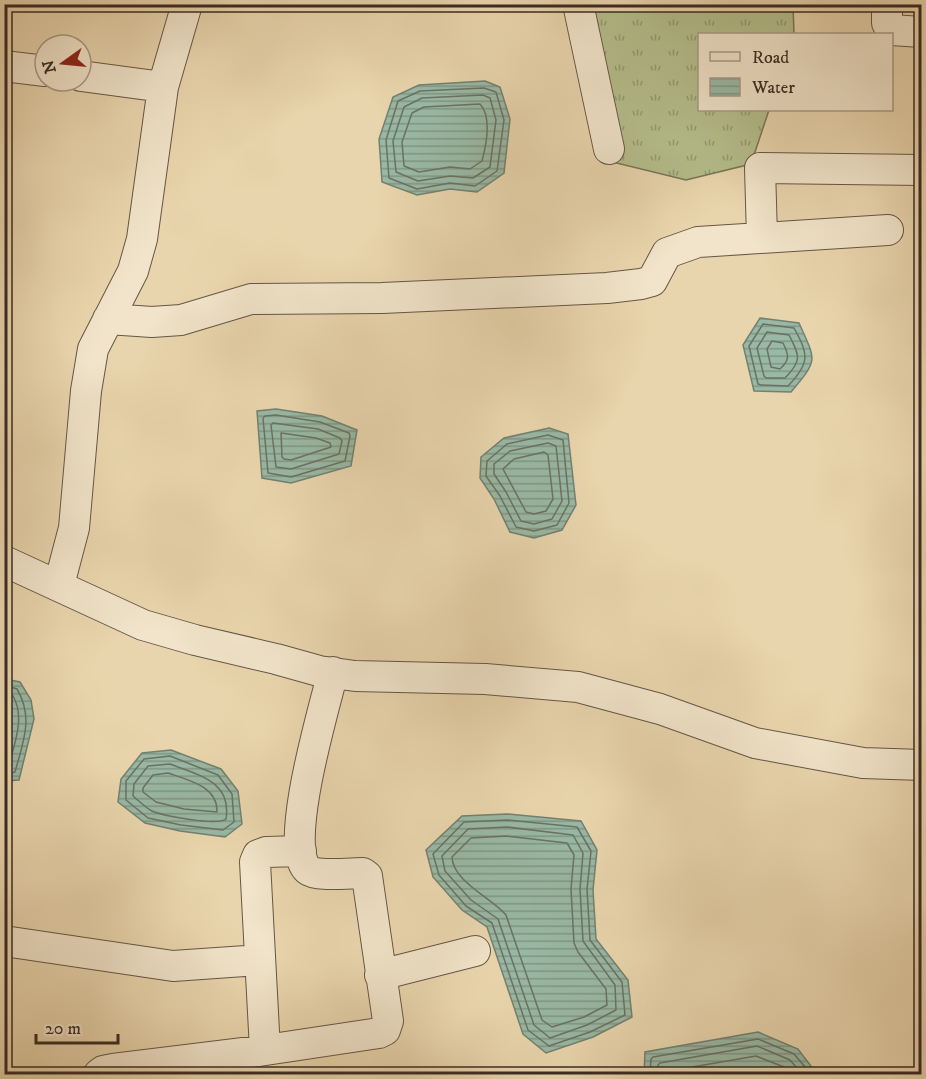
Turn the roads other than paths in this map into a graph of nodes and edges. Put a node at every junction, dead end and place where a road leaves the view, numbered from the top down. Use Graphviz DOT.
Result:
graph roads {
  1 [pos="187,4"];
  2 [pos="578,4"];
  3 [pos="887,4"];
  4 [pos="921,32"];
  5 [pos="4,66"];
  6 [pos="33,70"];
  7 [pos="93,78"];
  8 [pos="163,87"];
  9 [pos="609,149"];
  10 [pos="921,170"];
  11 [pos="888,230"];
  12 [pos="762,237"];
  13 [pos="108,320"];
  14 [pos="4,561"];
  15 [pos="59,585"];
  16 [pos="333,672"];
  17 [pos="921,765"];
  18 [pos="301,851"];
  19 [pos="4,941"];
  20 [pos="475,951"];
  21 [pos="259,960"];
  22 [pos="380,975"];
  23 [pos="266,1050"];
  24 [pos="99,1074"];
  1 -- 8 [label="street"];
  2 -- 9 [label="street"];
  3 -- 4 [label="street"];
  5 -- 6 [label="street"];
  7 -- 8 [label="street"];
  8 -- 13 [label="street"];
  10 -- 12 [label="street"];
  11 -- 12 [label="street"];
  12 -- 13 [label="street"];
  13 -- 15 [label="street"];
  14 -- 15 [label="street"];
  15 -- 16 [label="street"];
  16 -- 17 [label="street"];
  16 -- 18 [label="street"];
  18 -- 21 [label="street"];
  18 -- 22 [label="street"];
  19 -- 21 [label="street"];
  20 -- 22 [label="street"];
  21 -- 23 [label="street"];
  22 -- 23 [label="street"];
  23 -- 24 [label="street"];
}
